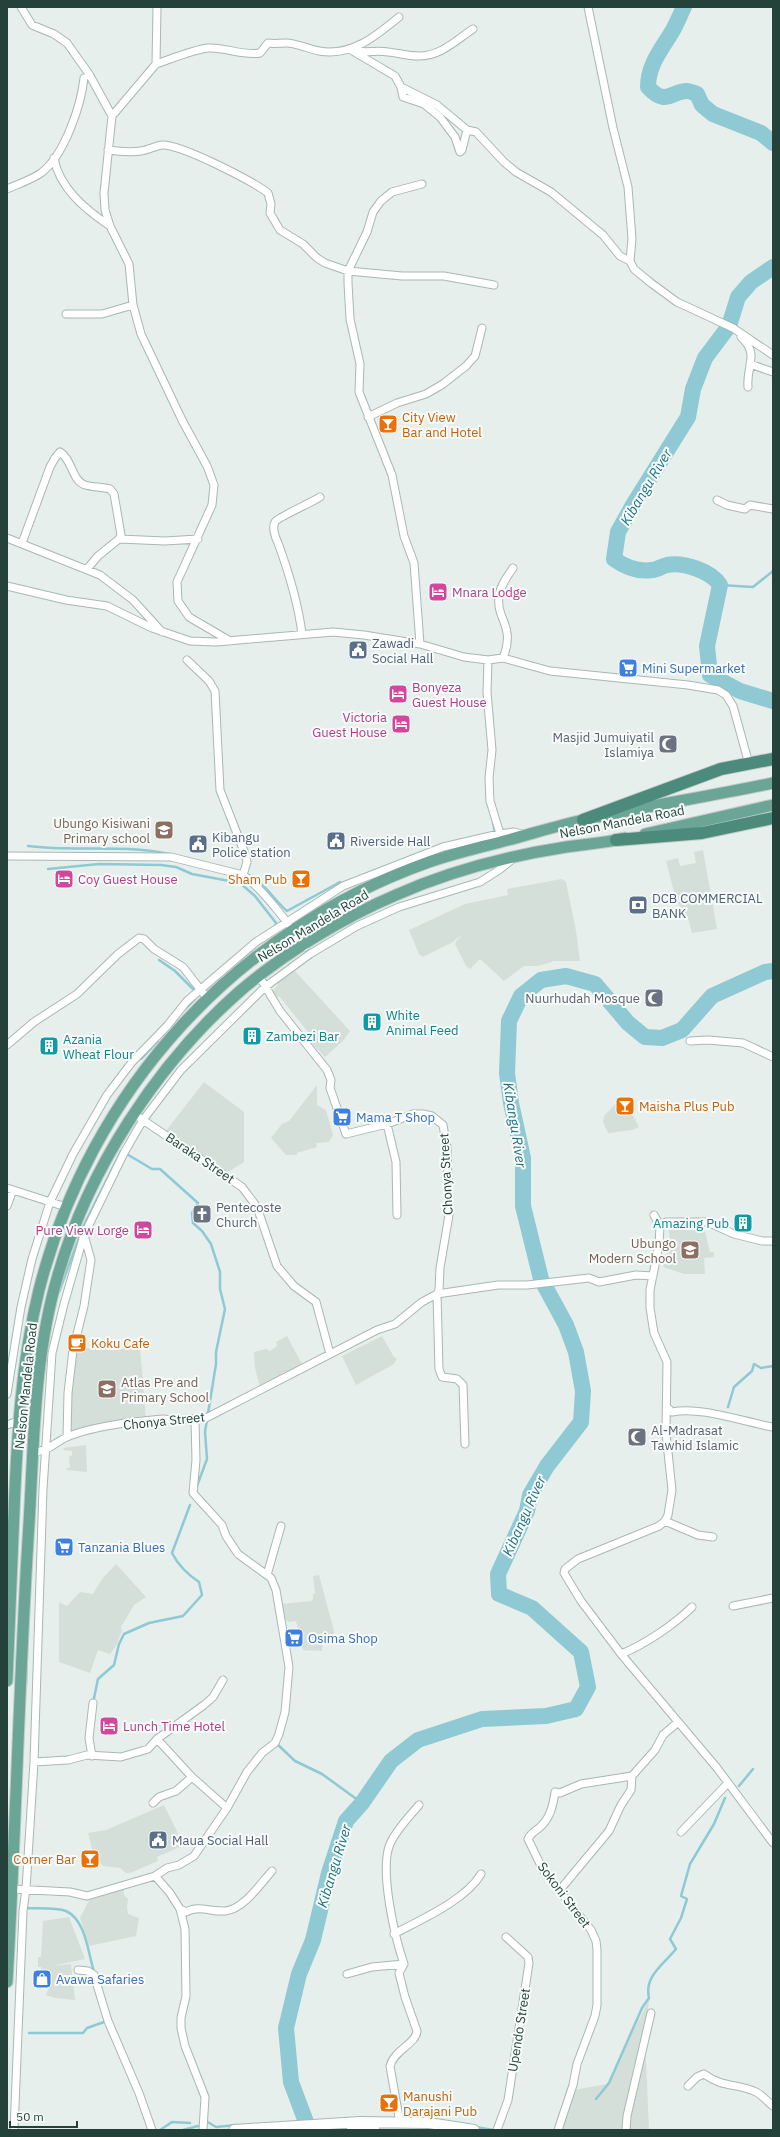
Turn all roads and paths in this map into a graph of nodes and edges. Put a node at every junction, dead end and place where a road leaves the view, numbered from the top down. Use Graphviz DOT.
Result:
graph roads {
  1 [pos="21,7"];
  2 [pos="157,7"];
  3 [pos="588,7"];
  4 [pos="399,17"];
  5 [pos="473,28"];
  6 [pos="351,50"];
  7 [pos="156,64"];
  8 [pos="84,78"];
  9 [pos="401,86"];
  10 [pos="112,116"];
  11 [pos="468,130"];
  12 [pos="108,150"];
  13 [pos="54,158"];
  14 [pos="422,184"];
  15 [pos="7,189"];
  16 [pos="110,226"];
  17 [pos="630,261"];
  18 [pos="348,271"];
  19 [pos="494,285"];
  20 [pos="133,305"];
  21 [pos="66,314"];
  22 [pos="482,328"];
  23 [pos="733,328"];
  24 [pos="773,355"];
  25 [pos="750,364"];
  26 [pos="773,372"];
  27 [pos="748,386"];
  28 [pos="368,417"];
  29 [pos="320,497"];
  30 [pos="718,500"];
  31 [pos="773,509"];
  32 [pos="7,538"];
  33 [pos="119,539"];
  34 [pos="198,539"];
  35 [pos="22,543"];
  36 [pos="513,568"];
  37 [pos="87,569"];
  38 [pos="7,586"];
  39 [pos="162,632"];
  40 [pos="302,634"];
  41 [pos="230,641"];
  42 [pos="420,644"];
  43 [pos="503,658"];
  44 [pos="187,660"];
  45 [pos="488,660"];
  46 [pos="773,759"];
  47 [pos="749,764"];
  48 [pos="773,783"];
  49 [pos="773,805"];
  50 [pos="773,818"];
  51 [pos="583,820"];
  52 [pos="501,838"];
  53 [pos="616,840"];
  54 [pos="9,854"];
  55 [pos="515,856"];
  56 [pos="243,875"];
  57 [pos="289,926"];
  58 [pos="307,950"];
  59 [pos="259,976"];
  60 [pos="265,987"];
  61 [pos="200,989"];
  62 [pos="207,998"];
  63 [pos="690,1041"];
  64 [pos="7,1045"];
  65 [pos="773,1057"];
  66 [pos="139,1117"];
  67 [pos="387,1124"];
  68 [pos="10,1189"];
  69 [pos="50,1202"];
  70 [pos="7,1206"];
  71 [pos="66,1207"];
  72 [pos="397,1215"];
  73 [pos="654,1215"];
  74 [pos="660,1226"];
  75 [pos="75,1229"];
  76 [pos="84,1235"];
  77 [pos="773,1240"];
  78 [pos="653,1276"];
  79 [pos="437,1294"];
  80 [pos="330,1354"];
  81 [pos="7,1394"];
  82 [pos="667,1407"];
  83 [pos="195,1420"];
  84 [pos="12,1423"];
  85 [pos="773,1427"];
  86 [pos="67,1437"];
  87 [pos="465,1444"];
  88 [pos="39,1452"];
  89 [pos="665,1522"];
  90 [pos="281,1526"];
  91 [pos="713,1537"];
  92 [pos="267,1575"];
  93 [pos="773,1598"];
  94 [pos="692,1606"];
  95 [pos="733,1606"];
  96 [pos="621,1654"];
  97 [pos="223,1680"];
  98 [pos="7,1681"];
  99 [pos="93,1702"];
  100 [pos="678,1722"];
  101 [pos="157,1739"];
  102 [pos="92,1756"];
  103 [pos="34,1762"];
  104 [pos="632,1776"];
  105 [pos="192,1778"];
  106 [pos="728,1783"];
  107 [pos="153,1803"];
  108 [pos="419,1805"];
  109 [pos="227,1808"];
  110 [pos="681,1832"];
  111 [pos="773,1843"];
  112 [pos="272,1872"];
  113 [pos="481,1874"];
  114 [pos="155,1876"];
  115 [pos="13,1889"];
  116 [pos="26,1889"];
  117 [pos="559,1890"];
  118 [pos="180,1909"];
  119 [pos="394,1934"];
  120 [pos="506,1938"];
  121 [pos="404,1964"];
  122 [pos="78,1970"];
  123 [pos="347,1974"];
  124 [pos="7,1982"];
  125 [pos="651,2013"];
  126 [pos="688,2086"];
  127 [pos="773,2106"];
  128 [pos="389,2123"];
  129 [pos="400,2123"];
  130 [pos="14,2130"];
  131 [pos="152,2130"];
  132 [pos="203,2130"];
  133 [pos="237,2130"];
  134 [pos="354,2130"];
  135 [pos="474,2130"];
  136 [pos="498,2130"];
  137 [pos="558,2130"];
  138 [pos="626,2130"];
  1 -- 10 [label="street"];
  2 -- 7 [label="street"];
  3 -- 17 [label="street"];
  4 -- 6 [label="street"];
  5 -- 6 [label="street"];
  6 -- 7 [label="street"];
  6 -- 9 [label="street"];
  7 -- 10 [label="street"];
  8 -- 13 [label="street"];
  9 -- 11 [label="street"];
  9 -- 11 [label="street"];
  10 -- 12 [label="street"];
  11 -- 17 [label="street"];
  12 -- 16 [label="street"];
  12 -- 18 [label="street"];
  13 -- 15 [label="street"];
  13 -- 16 [label="street"];
  14 -- 18 [label="street"];
  16 -- 20 [label="street"];
  17 -- 23 [label="street"];
  18 -- 19 [label="street"];
  18 -- 28 [label="street"];
  20 -- 21 [label="street"];
  20 -- 34 [label="street"];
  22 -- 28 [label="street"];
  23 -- 24 [label="street"];
  23 -- 25 [label="street"];
  25 -- 26 [label="street"];
  25 -- 27 [label="street"];
  28 -- 42 [label="street"];
  29 -- 40 [label="street"];
  30 -- 31 [label="street"];
  32 -- 35 [label="street"];
  33 -- 34 [label="street"];
  33 -- 35 [label="street"];
  33 -- 37 [label="street"];
  34 -- 41 [label="street"];
  35 -- 37 [label="street"];
  36 -- 43 [label="street"];
  37 -- 39 [label="street"];
  38 -- 39 [label="street"];
  39 -- 41 [label="street"];
  40 -- 41 [label="street"];
  40 -- 42 [label="street"];
  42 -- 45 [label="street"];
  43 -- 45 [label="street"];
  43 -- 47 [label="street"];
  44 -- 56 [label="street"];
  45 -- 52 [label="street"];
  46 -- 47 [label="highway"];
  47 -- 51 [label="highway"];
  48 -- 51 [label="main road, Nelson Mandela Road"];
  49 -- 53 [label="main road, Nelson Mandela Road"];
  50 -- 53 [label="highway"];
  51 -- 52 [label="main road, Nelson Mandela Road"];
  52 -- 57 [label="main road, Nelson Mandela Road"];
  53 -- 55 [label="main road, Nelson Mandela Road"];
  54 -- 56 [label="street"];
  55 -- 58 [label="street"];
  55 -- 58 [label="main road, Nelson Mandela Road"];
  56 -- 57 [label="street"];
  57 -- 58 [label="street"];
  57 -- 61 [label="street"];
  57 -- 62 [label="main road, Nelson Mandela Road"];
  58 -- 59 [label="main road, Nelson Mandela Road"];
  58 -- 60 [label="street"];
  59 -- 60 [label="street, Chonya Street"];
  59 -- 66 [label="main road, Nelson Mandela Road"];
  60 -- 66 [label="street"];
  60 -- 67 [label="street, Chonya Street"];
  61 -- 62 [label="street"];
  61 -- 64 [label="street"];
  61 -- 69 [label="street"];
  62 -- 71 [label="main road, Nelson Mandela Road"];
  63 -- 65 [label="street"];
  66 -- 75 [label="main road, Nelson Mandela Road"];
  66 -- 76 [label="street"];
  66 -- 80 [label="street, Baraka Street"];
  67 -- 72 [label="street"];
  67 -- 79 [label="street, Chonya Street"];
  68 -- 69 [label="street"];
  68 -- 70 [label="street"];
  69 -- 71 [label="street"];
  69 -- 81 [label="street"];
  71 -- 84 [label="main road, Nelson Mandela Road"];
  73 -- 74 [label="street"];
  74 -- 77 [label="street"];
  74 -- 78 [label="street"];
  75 -- 76 [label="street"];
  75 -- 88 [label="main road, Nelson Mandela Road"];
  76 -- 86 [label="street"];
  76 -- 88 [label="street"];
  78 -- 79 [label="street, Chonya Street"];
  78 -- 82 [label="street"];
  79 -- 80 [label="street, Chonya Street"];
  79 -- 87 [label="street, Chonya Street"];
  80 -- 83 [label="street, Chonya Street"];
  82 -- 85 [label="street"];
  82 -- 89 [label="street"];
  83 -- 86 [label="street, Chonya Street"];
  83 -- 92 [label="street"];
  84 -- 98 [label="main road, Nelson Mandela Road"];
  86 -- 88 [label="street, Chonya Street"];
  88 -- 103 [label="street"];
  88 -- 115 [label="main road, Nelson Mandela Road"];
  89 -- 91 [label="street"];
  89 -- 96 [label="street"];
  90 -- 92 [label="street"];
  92 -- 109 [label="street"];
  93 -- 95 [label="street"];
  94 -- 96 [label="street"];
  96 -- 100 [label="street"];
  97 -- 101 [label="street"];
  99 -- 102 [label="street"];
  100 -- 104 [label="street"];
  100 -- 106 [label="street"];
  101 -- 102 [label="street"];
  101 -- 105 [label="street"];
  102 -- 103 [label="street"];
  103 -- 116 [label="street"];
  104 -- 117 [label="street"];
  104 -- 117 [label="street, Sokoni Street"];
  105 -- 107 [label="street"];
  105 -- 109 [label="street"];
  106 -- 110 [label="street"];
  106 -- 111 [label="street"];
  108 -- 119 [label="street"];
  109 -- 114 [label="street"];
  112 -- 118 [label="street"];
  113 -- 119 [label="street"];
  114 -- 116 [label="street"];
  114 -- 118 [label="street"];
  115 -- 116 [label="street"];
  115 -- 124 [label="main road, Nelson Mandela Road"];
  116 -- 130 [label="street"];
  117 -- 137 [label="street, Sokoni Street"];
  118 -- 132 [label="street"];
  119 -- 121 [label="street"];
  120 -- 136 [label="street, Upendo Street"];
  121 -- 123 [label="street"];
  121 -- 129 [label="street"];
  122 -- 131 [label="street"];
  125 -- 138 [label="street"];
  126 -- 127 [label="street"];
  128 -- 129 [label="main road"];
  128 -- 133 [label="main road"];
  128 -- 134 [label="main road"];
  129 -- 135 [label="main road"];
}
